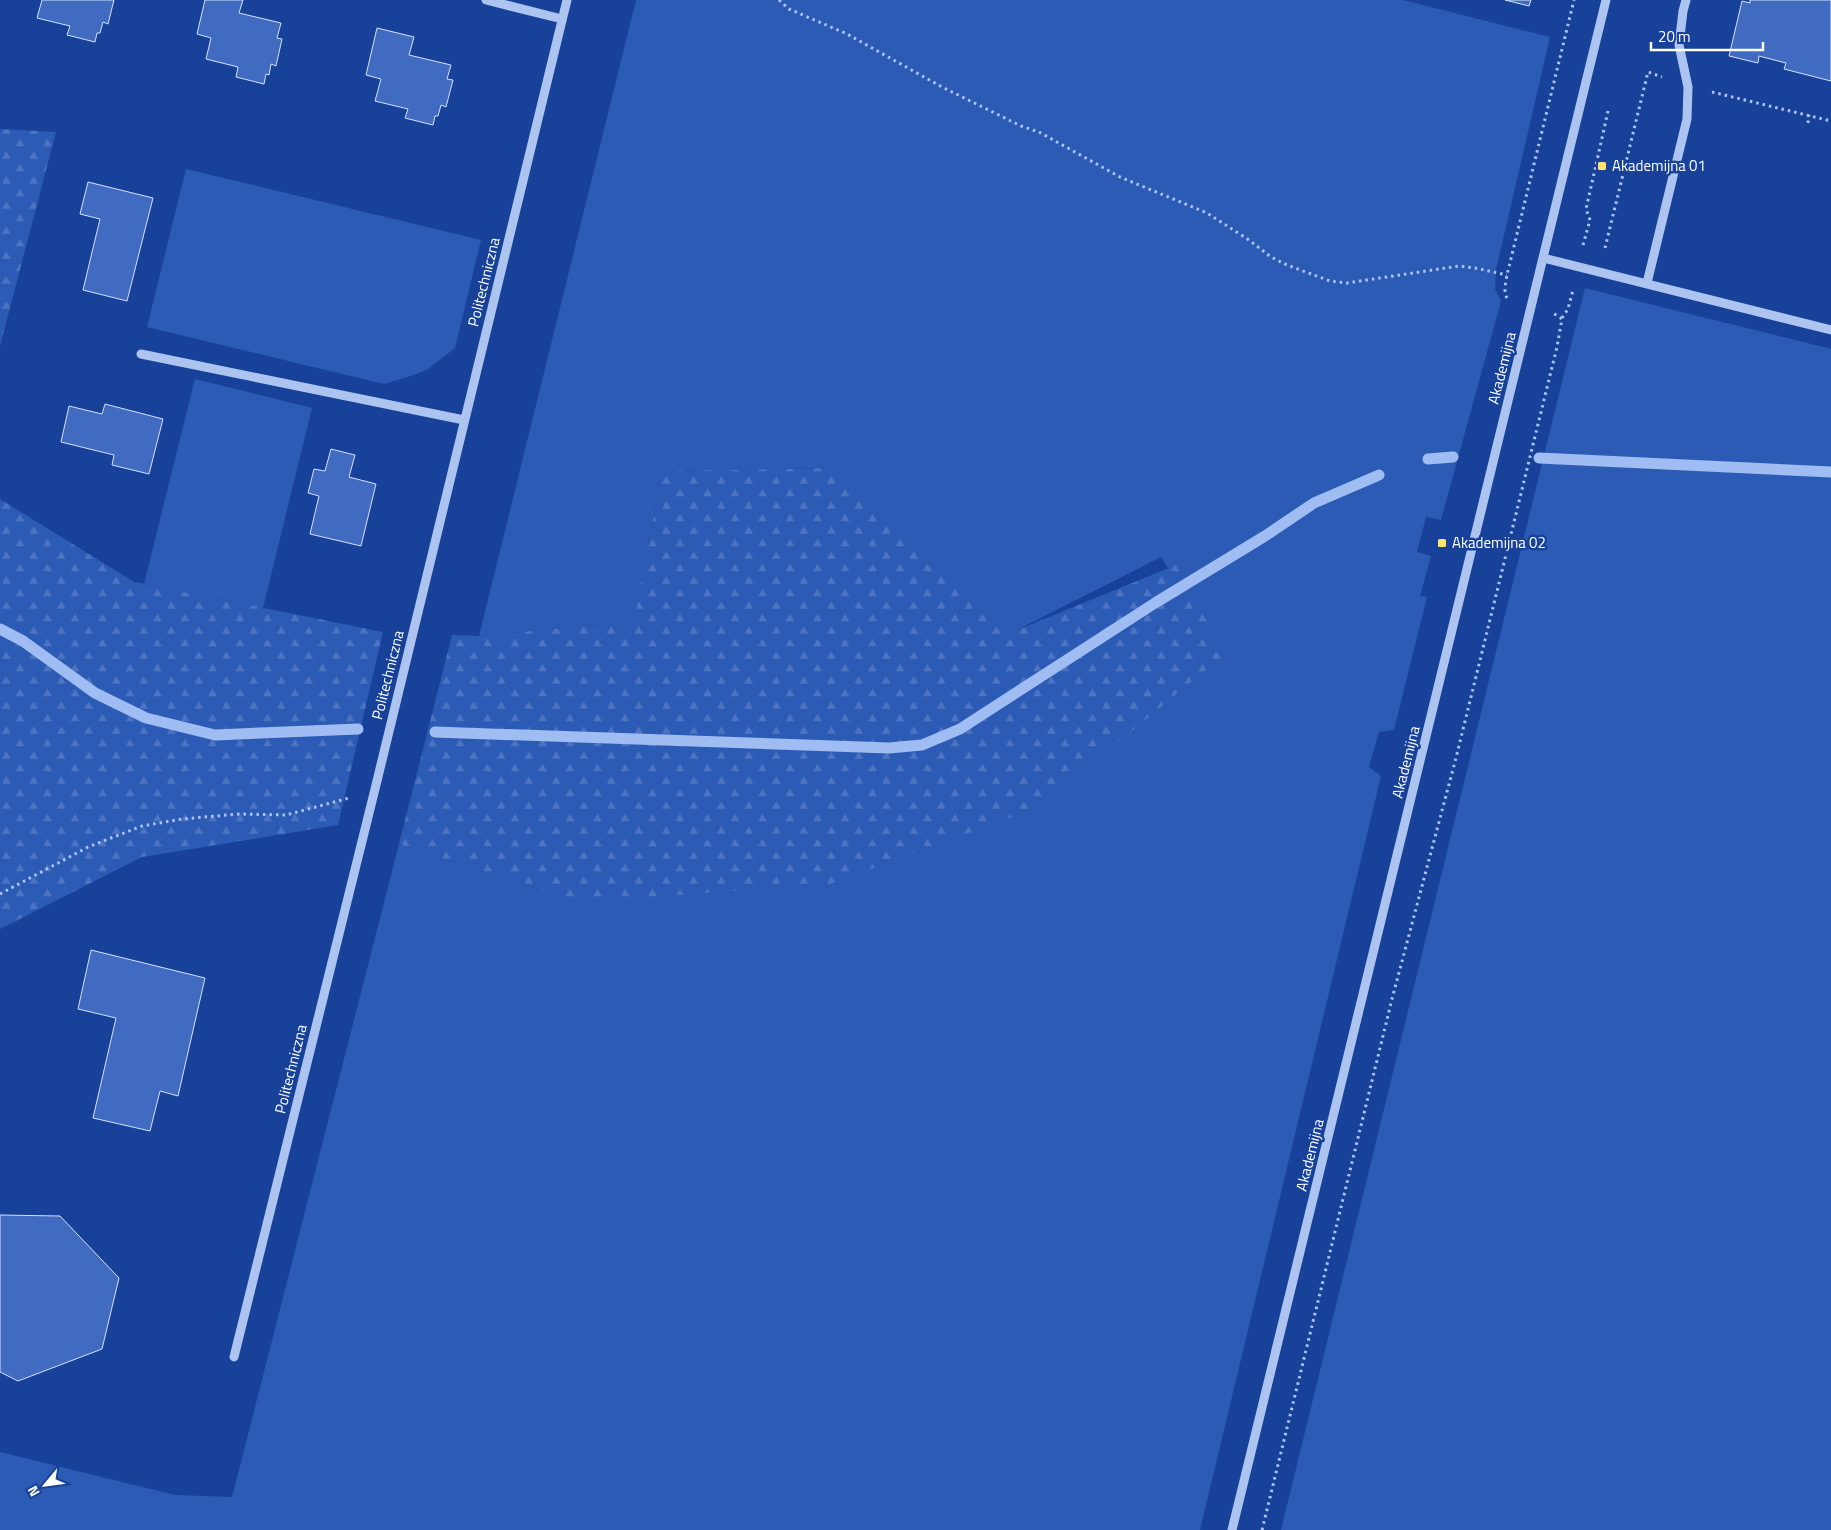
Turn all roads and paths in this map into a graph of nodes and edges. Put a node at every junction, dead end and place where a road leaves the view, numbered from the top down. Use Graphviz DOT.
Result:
graph roads {
  1 [pos="486,0"];
  2 [pos="567,0"];
  3 [pos="779,0"];
  4 [pos="1574,0"];
  5 [pos="1606,0"];
  6 [pos="1686,0"];
  7 [pos="562,19"];
  8 [pos="1688,87"];
  9 [pos="1608,111"];
  10 [pos="1809,116"];
  11 [pos="1831,121"];
  12 [pos="1808,123"];
  13 [pos="1624,172"];
  14 [pos="1543,258"];
  15 [pos="1598,272"];
  16 [pos="1508,274"];
  17 [pos="1647,283"];
  18 [pos="1514,302"];
  19 [pos="1552,312"];
  20 [pos="1831,330"];
  21 [pos="141,354"];
  22 [pos="464,420"];
  23 [pos="376,785"];
  24 [pos="0,894"];
  25 [pos="234,1357"];
  26 [pos="1232,1530"];
  27 [pos="1262,1530"];
  1 -- 7 [label="street"];
  2 -- 7 [label="street, Politechniczna"];
  3 -- 16 [label="path"];
  4 -- 16 [label="path"];
  5 -- 14 [label="street, Akademijna"];
  6 -- 8 [label="street"];
  7 -- 22 [label="street, Politechniczna"];
  8 -- 10 [label="path"];
  8 -- 13 [label="path"];
  8 -- 17 [label="street"];
  9 -- 13 [label="path"];
  10 -- 11 [label="path"];
  10 -- 12 [label="path"];
  13 -- 15 [label="path"];
  14 -- 15 [label="street"];
  14 -- 26 [label="street, Akademijna"];
  15 -- 17 [label="street"];
  16 -- 18 [label="path"];
  17 -- 20 [label="street"];
  19 -- 27 [label="path"];
  21 -- 22 [label="street"];
  22 -- 23 [label="street, Politechniczna"];
  23 -- 24 [label="path"];
  23 -- 25 [label="street, Politechniczna"];
}
